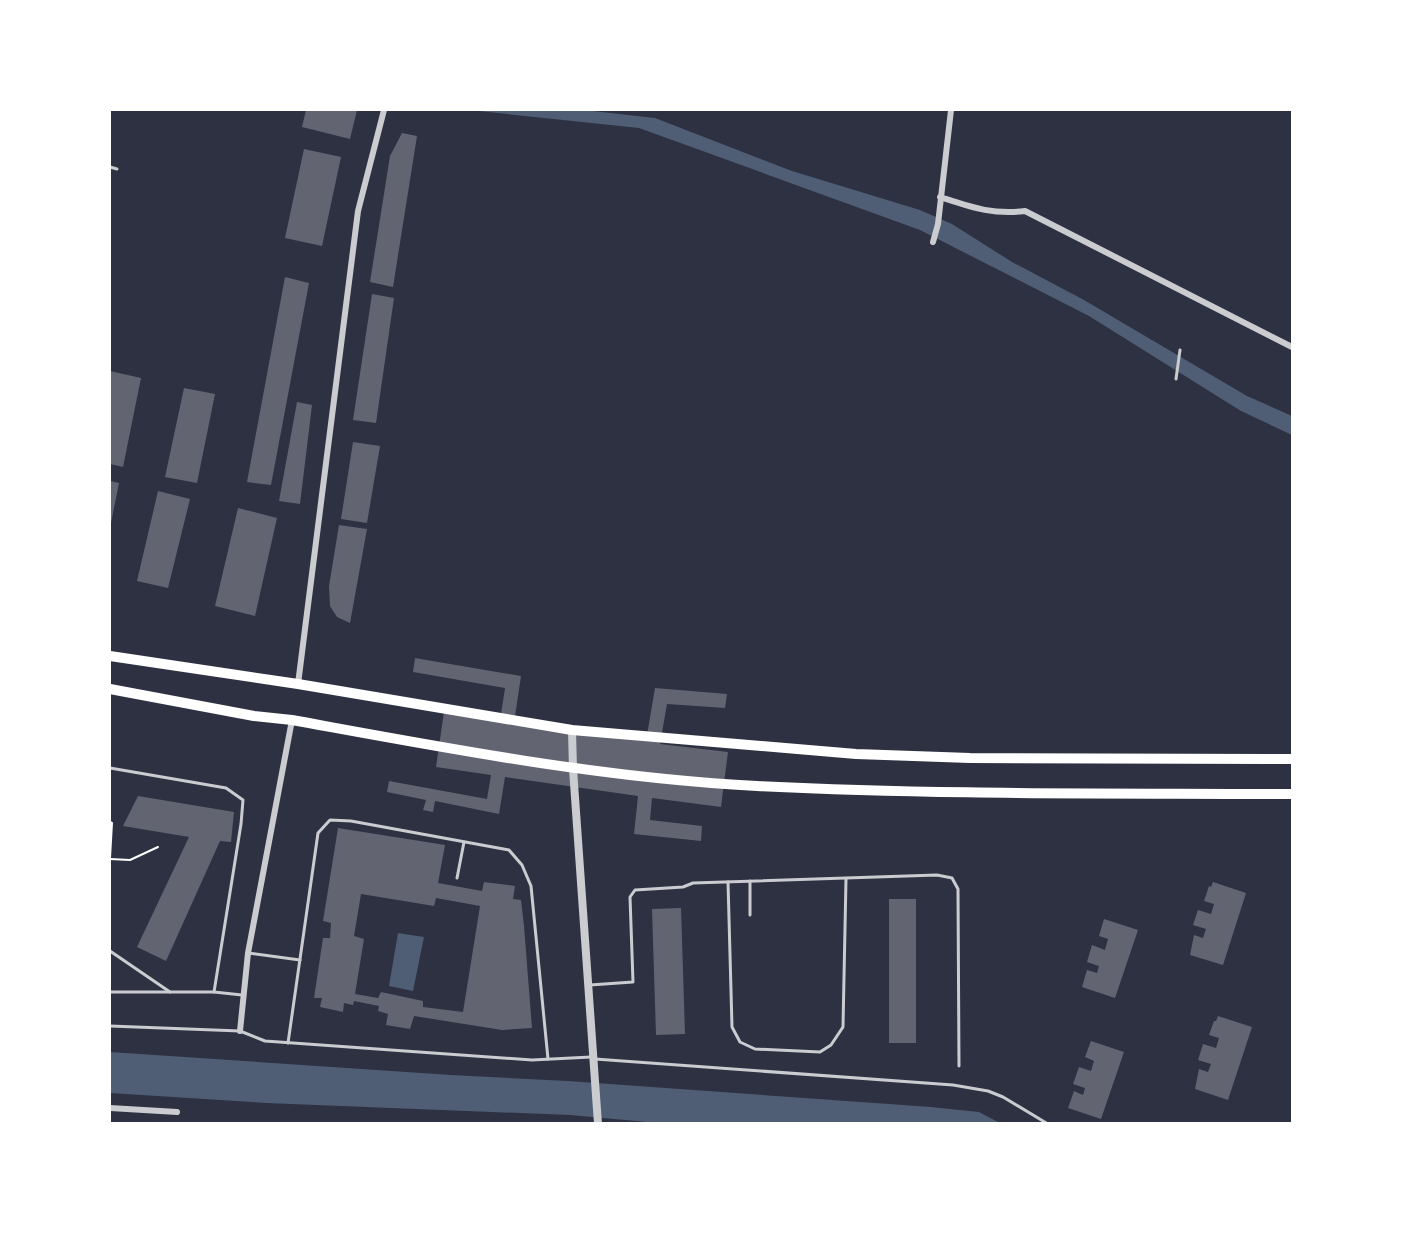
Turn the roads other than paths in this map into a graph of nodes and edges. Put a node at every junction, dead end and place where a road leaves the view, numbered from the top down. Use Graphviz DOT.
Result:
graph roads {
  1 [pos="384,110"];
  2 [pos="951,110"];
  3 [pos="110,167"];
  4 [pos="117,169"];
  5 [pos="940,197"];
  6 [pos="933,242"];
  7 [pos="1293,346"];
  8 [pos="1180,350"];
  9 [pos="1176,379"];
  10 [pos="110,656"];
  11 [pos="298,684"];
  12 [pos="110,689"];
  13 [pos="292,720"];
  14 [pos="572,730"];
  15 [pos="1293,759"];
  16 [pos="110,768"];
  17 [pos="573,769"];
  18 [pos="1293,794"];
  19 [pos="464,842"];
  20 [pos="457,878"];
  21 [pos="846,878"];
  22 [pos="750,881"];
  23 [pos="728,882"];
  24 [pos="750,915"];
  25 [pos="110,951"];
  26 [pos="248,953"];
  27 [pos="300,960"];
  28 [pos="589,985"];
  29 [pos="110,992"];
  30 [pos="171,992"];
  31 [pos="214,992"];
  32 [pos="242,995"];
  33 [pos="110,1026"];
  34 [pos="240,1031"];
  35 [pos="288,1043"];
  36 [pos="594,1058"];
  37 [pos="548,1059"];
  38 [pos="959,1066"];
  39 [pos="110,1108"];
  40 [pos="177,1112"];
  41 [pos="598,1124"];
  42 [pos="1048,1124"];
  1 -- 11 [label="street"];
  2 -- 5 [label="street"];
  3 -- 4 [label="lane"];
  5 -- 6 [label="street"];
  5 -- 7 [label="street"];
  8 -- 9 [label="lane"];
  10 -- 11 [label="main road"];
  11 -- 14 [label="main road"];
  12 -- 13 [label="main road"];
  13 -- 17 [label="main road"];
  13 -- 26 [label="street"];
  14 -- 15 [label="main road"];
  14 -- 17 [label="street"];
  16 -- 31 [label="lane"];
  17 -- 18 [label="main road"];
  17 -- 28 [label="street"];
  19 -- 20 [label="lane"];
  19 -- 27 [label="lane"];
  19 -- 37 [label="lane"];
  21 -- 22 [label="lane"];
  21 -- 23 [label="lane"];
  21 -- 38 [label="lane"];
  22 -- 23 [label="lane"];
  22 -- 24 [label="lane"];
  23 -- 28 [label="lane"];
  25 -- 30 [label="lane"];
  26 -- 27 [label="lane"];
  26 -- 32 [label="street"];
  27 -- 35 [label="lane"];
  28 -- 36 [label="street"];
  29 -- 30 [label="lane"];
  30 -- 31 [label="lane"];
  31 -- 32 [label="lane"];
  32 -- 34 [label="street"];
  33 -- 34 [label="lane"];
  34 -- 35 [label="lane"];
  35 -- 37 [label="lane"];
  36 -- 37 [label="lane"];
  36 -- 41 [label="street"];
  36 -- 42 [label="lane"];
  39 -- 40 [label="street"];
}
